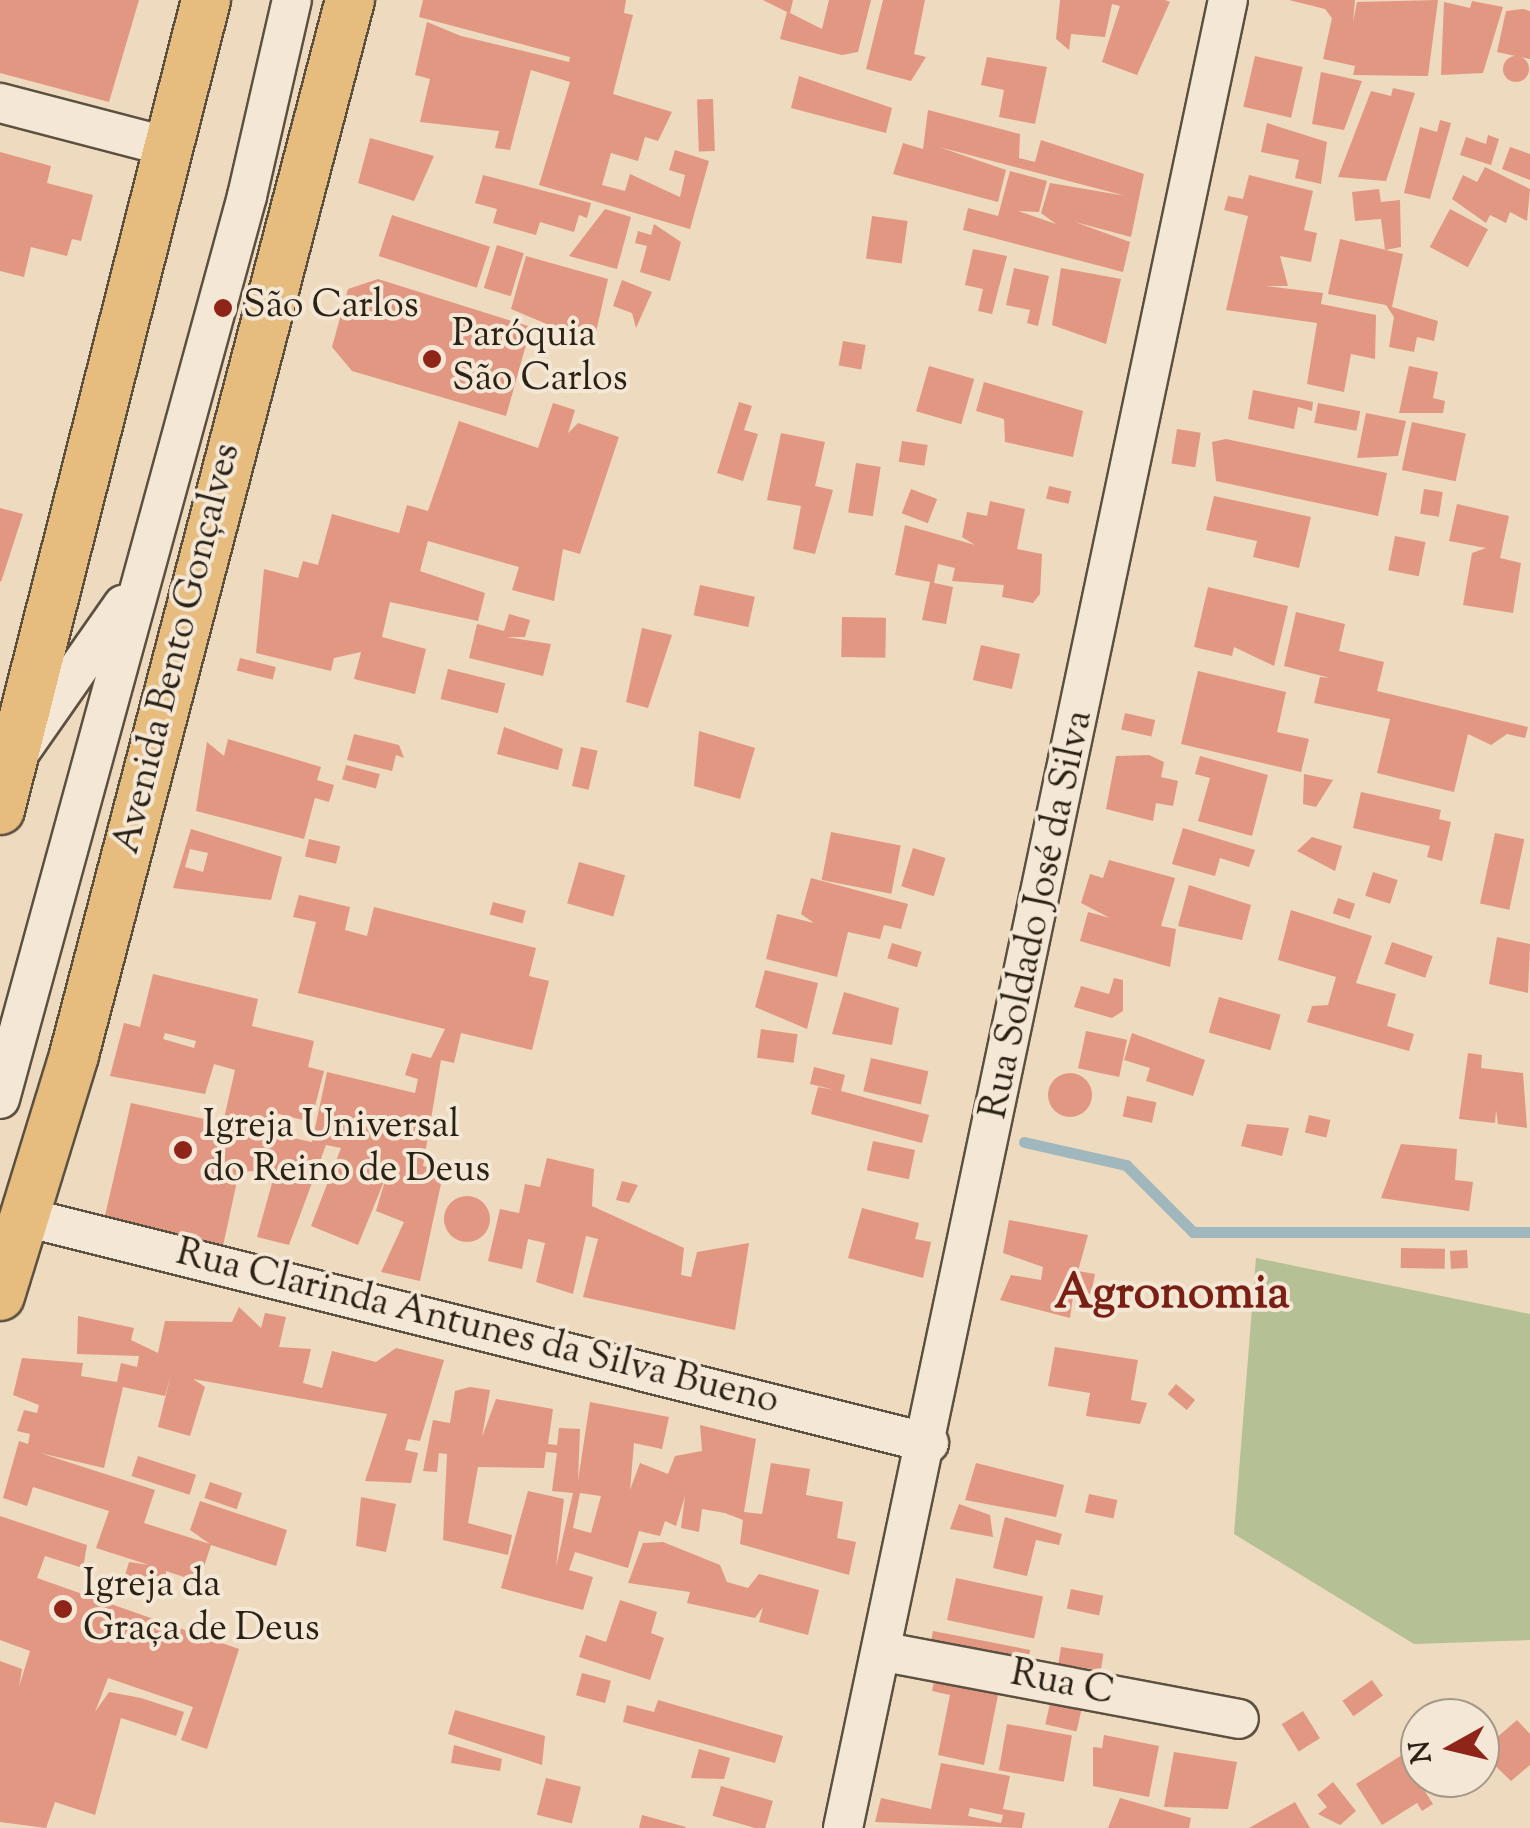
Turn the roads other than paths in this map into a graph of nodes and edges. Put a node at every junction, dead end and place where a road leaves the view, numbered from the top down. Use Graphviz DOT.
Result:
graph roads {
  1 [pos="206,0"];
  2 [pos="292,0"];
  3 [pos="350,0"];
  4 [pos="1228,0"];
  5 [pos="0,103"];
  6 [pos="169,147"];
  7 [pos="136,587"];
  8 [pos="12,764"];
  9 [pos="0,810"];
  10 [pos="19,1036"];
  11 [pos="74,1054"];
  12 [pos="0,1099"];
  13 [pos="25,1217"];
  14 [pos="0,1296"];
  15 [pos="929,1442"];
  16 [pos="885,1652"];
  17 [pos="1240,1719"];
  18 [pos="843,1828"];
  1 -- 6 [label="main road"];
  2 -- 7 [label="street"];
  3 -- 11 [label="main road, Avenida Bento Gonçalves"];
  4 -- 15 [label="street, Rua Soldado José da Silva"];
  5 -- 6 [label="street"];
  6 -- 8 [label="main road"];
  7 -- 8 [label="street"];
  7 -- 10 [label="street"];
  8 -- 9 [label="main road"];
  10 -- 11 [label="street"];
  10 -- 12 [label="street"];
  11 -- 13 [label="main road, Avenida Bento Gonçalves"];
  13 -- 14 [label="main road, Avenida Bento Gonçalves"];
  13 -- 15 [label="street, Rua Clarinda Antunes da Silva Bueno"];
  15 -- 16 [label="street, Rua Soldado José da Silva"];
  16 -- 17 [label="street, Rua C"];
  16 -- 18 [label="street, Rua Soldado José da Silva"];
}
